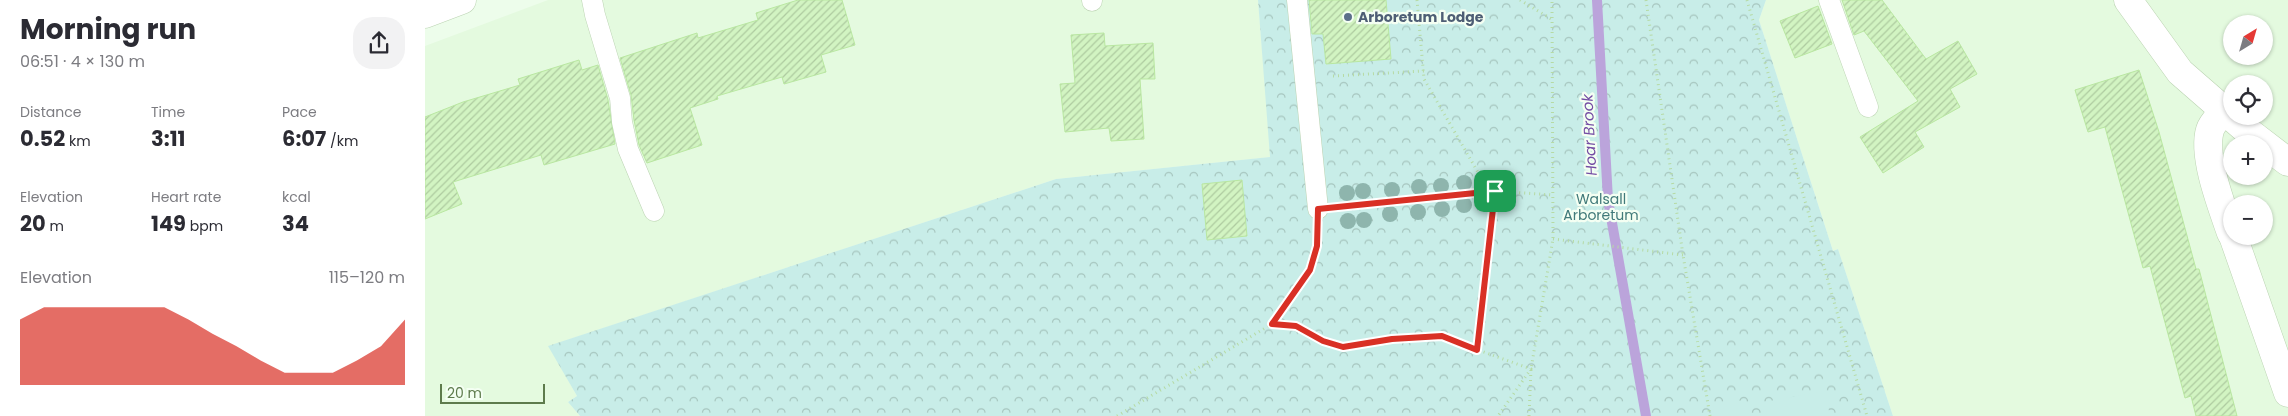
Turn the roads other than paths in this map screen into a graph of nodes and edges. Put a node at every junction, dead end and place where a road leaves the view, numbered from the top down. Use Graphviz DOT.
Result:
graph roads {
  1 [pos="462,0"];
  2 [pos="592,0"];
  3 [pos="1297,0"];
  4 [pos="1829,0"];
  5 [pos="2128,0"];
  6 [pos="425,14"];
  7 [pos="1869,107"];
  8 [pos="2223,110"];
  9 [pos="2223,112"];
  10 [pos="2241,125"];
  11 [pos="2288,162"];
  12 [pos="1318,209"];
  13 [pos="2223,210"];
  14 [pos="654,212"];
  15 [pos="2236,245"];
  16 [pos="2288,392"];
  1 -- 6 [label="street"];
  2 -- 14 [label="lane"];
  3 -- 12 [label="lane"];
  4 -- 7 [label="lane"];
  5 -- 8 [label="street"];
  9 -- 13 [label="street"];
  10 -- 11 [label="street"];
  15 -- 16 [label="street"];
}
